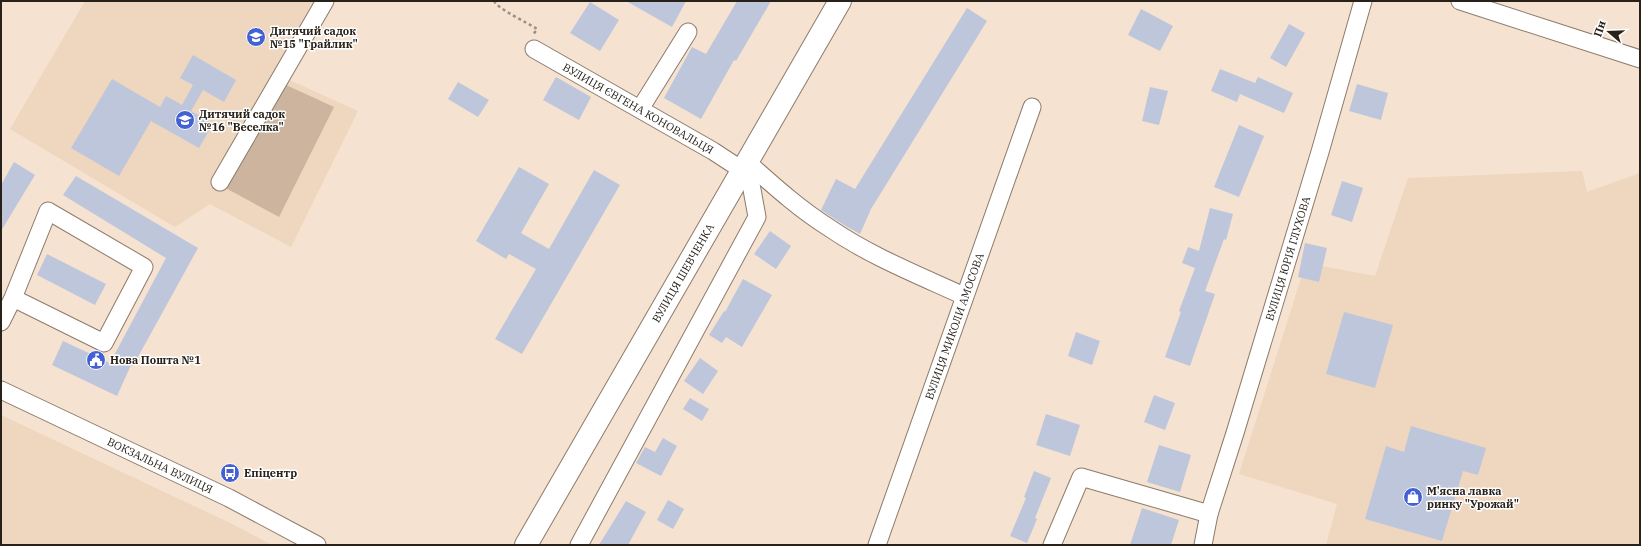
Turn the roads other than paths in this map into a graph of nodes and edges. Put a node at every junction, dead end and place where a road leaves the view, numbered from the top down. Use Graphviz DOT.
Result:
graph roads {
  1 [pos="326,1"];
  2 [pos="840,1"];
  3 [pos="1363,1"];
  4 [pos="1460,1"];
  5 [pos="688,32"];
  6 [pos="534,49"];
  7 [pos="1640,59"];
  8 [pos="1032,107"];
  9 [pos="640,109"];
  10 [pos="744,166"];
  11 [pos="220,182"];
  12 [pos="964,296"];
  13 [pos="13,298"];
  14 [pos="1,322"];
  15 [pos="1,390"];
  16 [pos="1209,514"];
  17 [pos="317,545"];
  18 [pos="526,545"];
  19 [pos="580,545"];
  20 [pos="877,545"];
  21 [pos="1052,545"];
  22 [pos="1203,545"];
  1 -- 11 [label="street"];
  2 -- 10 [label="main road, ВУЛИЦЯ ШЕВЧЕНКА"];
  3 -- 16 [label="street, ВУЛИЦЯ ЮРІЯ ГЛУХОВА"];
  4 -- 7 [label="street"];
  5 -- 9 [label="street"];
  6 -- 9 [label="street, ВУЛИЦЯ ЄВГЕНА КОНОВАЛЬЦЯ"];
  8 -- 12 [label="street, ВУЛИЦЯ МИКОЛИ АМОСОВА"];
  9 -- 10 [label="street, ВУЛИЦЯ ЄВГЕНА КОНОВАЛЬЦЯ"];
  10 -- 12 [label="street, ВУЛИЦЯ ЄВГЕНА КОНОВАЛЬЦЯ"];
  10 -- 18 [label="main road, ВУЛИЦЯ ШЕВЧЕНКА"];
  10 -- 19 [label="street"];
  12 -- 20 [label="street, ВУЛИЦЯ МИКОЛИ АМОСОВА"];
  13 -- 13 [label="street"];
  13 -- 14 [label="street"];
  15 -- 17 [label="street, ВОКЗАЛЬНА ВУЛИЦЯ"];
  16 -- 21 [label="street"];
  16 -- 22 [label="street, ВУЛИЦЯ ЮРІЯ ГЛУХОВА"];
}
